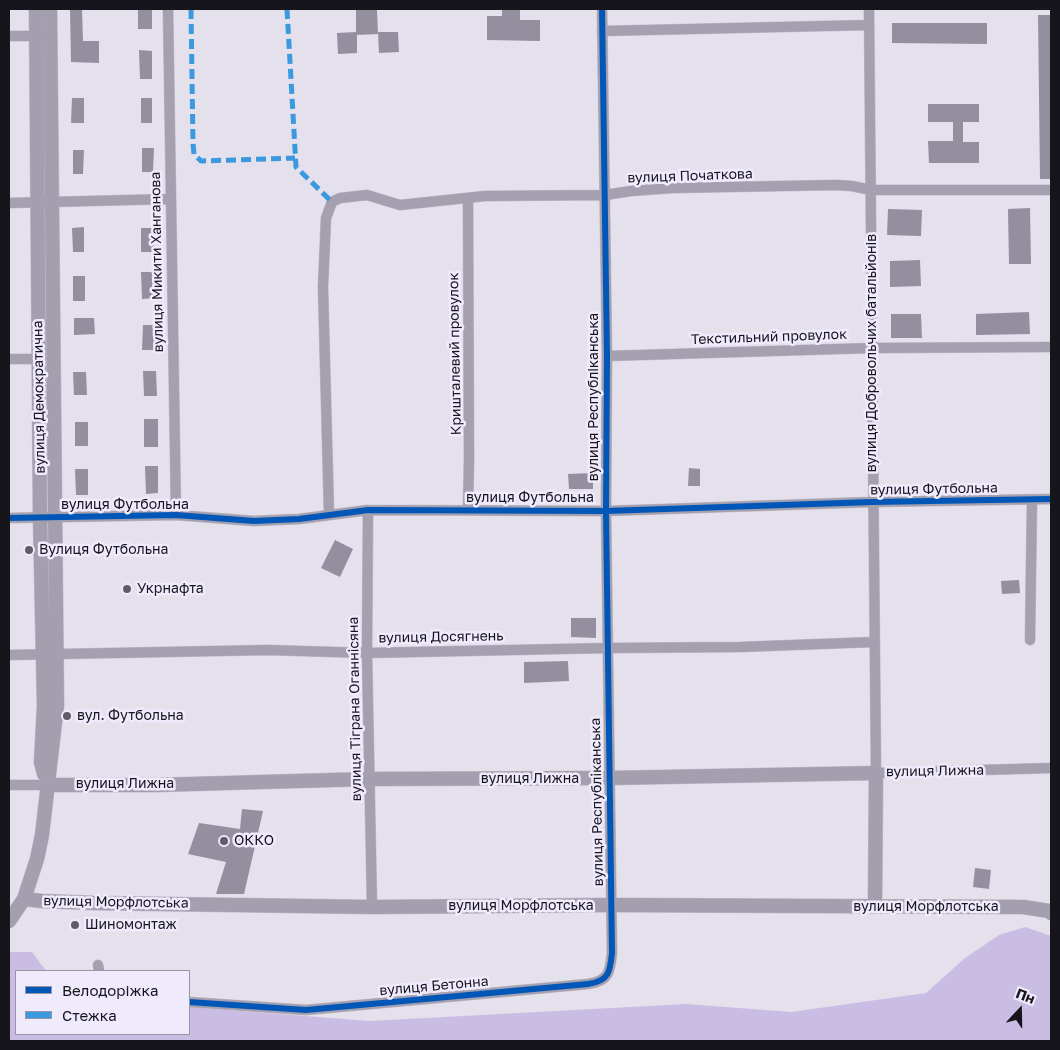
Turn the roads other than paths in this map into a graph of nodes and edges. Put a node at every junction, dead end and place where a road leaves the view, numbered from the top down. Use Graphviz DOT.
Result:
graph roads {
  1 [pos="36,9"];
  2 [pos="50,9"];
  3 [pos="168,9"];
  4 [pos="602,9"];
  5 [pos="869,9"];
  6 [pos="869,25"];
  7 [pos="602,31"];
  8 [pos="9,36"];
  9 [pos="36,36"];
  10 [pos="50,36"];
  11 [pos="871,190"];
  12 [pos="1051,190"];
  13 [pos="605,195"];
  14 [pos="468,198"];
  15 [pos="170,199"];
  16 [pos="51,202"];
  17 [pos="9,203"];
  18 [pos="37,203"];
  19 [pos="1051,347"];
  20 [pos="872,348"];
  21 [pos="607,356"];
  22 [pos="9,359"];
  23 [pos="39,359"];
  24 [pos="1051,499"];
  25 [pos="1032,500"];
  26 [pos="872,502"];
  27 [pos="368,510"];
  28 [pos="468,510"];
  29 [pos="606,510"];
  30 [pos="329,514"];
  31 [pos="176,515"];
  32 [pos="55,517"];
  33 [pos="9,518"];
  34 [pos="40,518"];
  35 [pos="1030,640"];
  36 [pos="874,642"];
  37 [pos="608,648"];
  38 [pos="367,652"];
  39 [pos="9,655"];
  40 [pos="49,655"];
  41 [pos="1051,768"];
  42 [pos="876,773"];
  43 [pos="609,778"];
  44 [pos="369,779"];
  45 [pos="9,785"];
  46 [pos="47,785"];
  47 [pos="24,899"];
  48 [pos="611,905"];
  49 [pos="372,907"];
  50 [pos="875,907"];
  51 [pos="1050,911"];
  52 [pos="9,921"];
  53 [pos="190,1002"];
  1 -- 9 [label="street, вулиця Демократична"];
  2 -- 10 [label="street, вулиця Демократична"];
  3 -- 15 [label="street, вулиця Микити Ханганова"];
  4 -- 7 [label="street, вулиця Республіканська"];
  5 -- 6 [label="street, вулиця Добровольчих батальйонів"];
  6 -- 7 [label="street"];
  6 -- 11 [label="street, вулиця Добровольчих батальйонів"];
  7 -- 13 [label="street, вулиця Республіканська"];
  8 -- 9 [label="street"];
  9 -- 10 [label="street"];
  9 -- 18 [label="street, вулиця Демократична"];
  10 -- 16 [label="street, вулиця Демократична"];
  11 -- 12 [label="street, вулиця Початкова"];
  11 -- 13 [label="street, вулиця Початкова"];
  11 -- 20 [label="street, вулиця Добровольчих батальйонів"];
  13 -- 14 [label="street, вулиця Початкова"];
  13 -- 21 [label="street, вулиця Республіканська"];
  14 -- 28 [label="street, Кришталевий провулок"];
  14 -- 30 [label="street, вулиця Початкова"];
  15 -- 16 [label="street"];
  15 -- 31 [label="street, вулиця Микити Ханганова"];
  16 -- 18 [label="street"];
  16 -- 32 [label="street, вулиця Демократична"];
  17 -- 18 [label="street"];
  18 -- 23 [label="street, вулиця Демократична"];
  19 -- 20 [label="street, Текстильний провулок"];
  20 -- 21 [label="street, Текстильний провулок"];
  20 -- 26 [label="street, вулиця Добровольчих батальйонів"];
  21 -- 29 [label="street, вулиця Республіканська"];
  22 -- 23 [label="street"];
  23 -- 34 [label="street, вулиця Демократична"];
  24 -- 25 [label="street, вулиця Футбольна"];
  25 -- 26 [label="street, вулиця Футбольна"];
  25 -- 35 [label="street"];
  26 -- 29 [label="street, вулиця Футбольна"];
  26 -- 36 [label="street, вулиця Добровольчих батальйонів"];
  27 -- 28 [label="street, вулиця Футбольна"];
  27 -- 30 [label="street, вулиця Футбольна"];
  27 -- 38 [label="street, вулиця Тіграна Оганнісяна"];
  28 -- 29 [label="street, вулиця Футбольна"];
  29 -- 37 [label="street, вулиця Республіканська"];
  30 -- 31 [label="street, вулиця Футбольна"];
  31 -- 32 [label="street, вулиця Футбольна"];
  32 -- 34 [label="street, вулиця Футбольна"];
  32 -- 40 [label="street, вулиця Демократична"];
  33 -- 34 [label="street, вулиця Футбольна"];
  34 -- 40 [label="street, вулиця Демократична"];
  36 -- 37 [label="street, вулиця Досягнень"];
  36 -- 42 [label="street, вулиця Добровольчих батальйонів"];
  37 -- 38 [label="street, вулиця Досягнень"];
  37 -- 43 [label="street, вулиця Республіканська"];
  38 -- 40 [label="street, вулиця Досягнень"];
  38 -- 44 [label="street, вулиця Тіграна Оганнісяна"];
  39 -- 40 [label="street, вулиця Досягнень"];
  40 -- 46 [label="street, вулиця Демократична"];
  41 -- 42 [label="street, вулиця Лижна"];
  42 -- 43 [label="street, вулиця Лижна"];
  42 -- 50 [label="street, вулиця Добровольчих батальйонів"];
  43 -- 44 [label="street, вулиця Лижна"];
  43 -- 48 [label="street, вулиця Республіканська"];
  44 -- 46 [label="street, вулиця Лижна"];
  44 -- 49 [label="street, вулиця Тіграна Оганнісяна"];
  45 -- 46 [label="street, вулиця Лижна"];
  46 -- 47 [label="street, вулиця Демократична"];
  47 -- 49 [label="street, вулиця Морфлотська"];
  47 -- 52 [label="street, вулиця Демократична"];
  48 -- 49 [label="street, вулиця Морфлотська"];
  48 -- 50 [label="street, вулиця Морфлотська"];
  48 -- 53 [label="street, вулиця Бетонна"];
  50 -- 51 [label="street, вулиця Морфлотська"];
}
